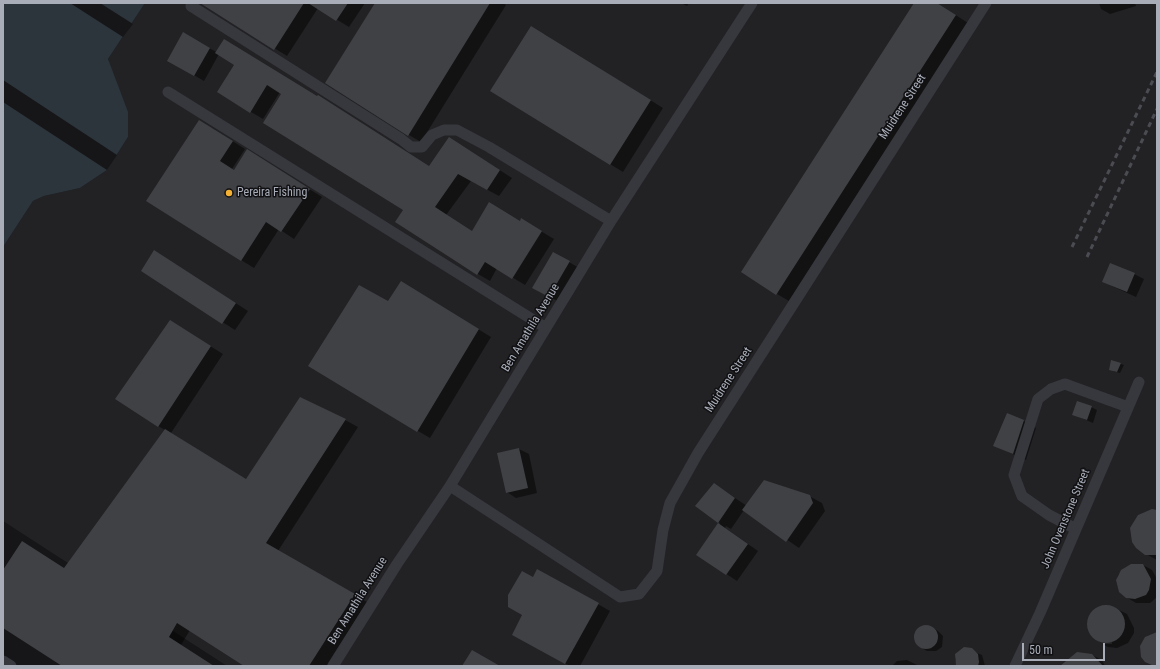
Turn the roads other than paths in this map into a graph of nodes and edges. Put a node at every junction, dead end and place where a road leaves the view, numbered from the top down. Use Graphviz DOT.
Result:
graph roads {
  1 [pos="752,3"];
  2 [pos="986,3"];
  3 [pos="190,6"];
  4 [pos="168,92"];
  5 [pos="611,221"];
  6 [pos="546,328"];
  7 [pos="1139,382"];
  8 [pos="1128,407"];
  9 [pos="450,486"];
  10 [pos="1076,529"];
  11 [pos="3,661"];
  12 [pos="11,666"];
  13 [pos="333,666"];
  14 [pos="1015,666"];
  1 -- 5 [label="street, Ben Amathila Avenue"];
  2 -- 9 [label="street, Muidrene Street"];
  3 -- 5 [label="street"];
  4 -- 6 [label="street"];
  5 -- 6 [label="street, Ben Amathila Avenue"];
  6 -- 9 [label="street, Ben Amathila Avenue"];
  7 -- 8 [label="street, John Ovenstone Street"];
  8 -- 10 [label="street, John Ovenstone Street"];
  8 -- 10 [label="street"];
  9 -- 13 [label="street, Ben Amathila Avenue"];
  10 -- 14 [label="street, John Ovenstone Street"];
  11 -- 12 [label="street"];
}
